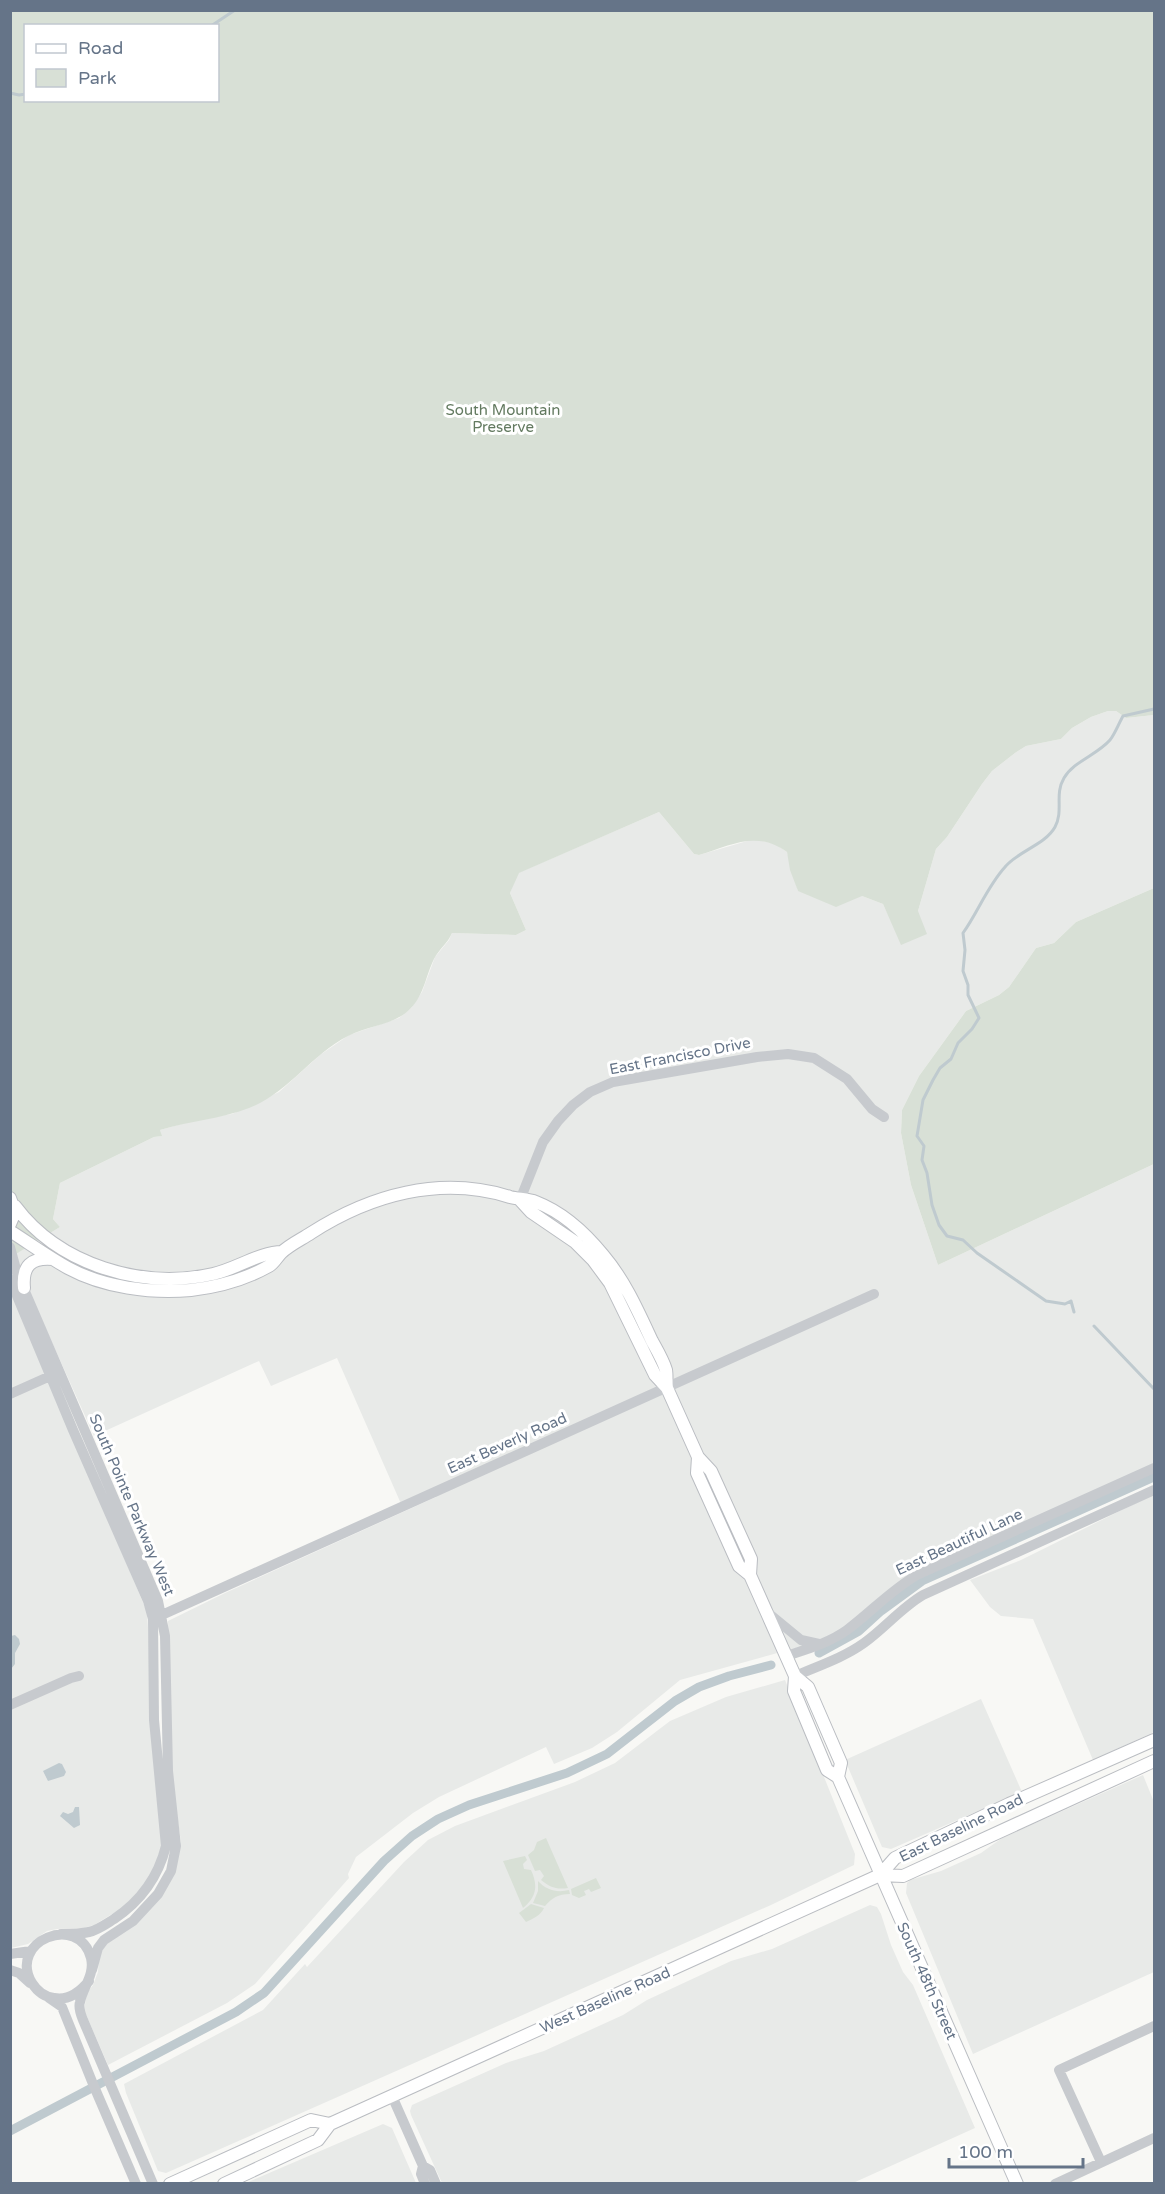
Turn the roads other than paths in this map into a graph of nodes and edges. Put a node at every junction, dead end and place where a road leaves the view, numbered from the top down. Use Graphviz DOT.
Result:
graph roads {
  1 [pos="884,1117"];
  2 [pos="520,1200"];
  3 [pos="13,1202"];
  4 [pos="10,1224"];
  5 [pos="10,1231"];
  6 [pos="10,1247"];
  7 [pos="282,1252"];
  8 [pos="54,1259"];
  9 [pos="10,1279"];
  10 [pos="24,1288"];
  11 [pos="874,1294"];
  12 [pos="55,1374"];
  13 [pos="667,1388"];
  14 [pos="10,1394"];
  15 [pos="1155,1468"];
  16 [pos="1155,1491"];
  17 [pos="766,1611"];
  18 [pos="157,1617"];
  19 [pos="822,1644"];
  20 [pos="786,1656"];
  21 [pos="795,1676"];
  22 [pos="79,1677"];
  23 [pos="10,1705"];
  24 [pos="1155,1740"];
  25 [pos="1155,1761"];
  26 [pos="880,1875"];
  27 [pos="61,1934"];
  28 [pos="31,1951"];
  29 [pos="10,1954"];
  30 [pos="10,1970"];
  31 [pos="90,1975"];
  32 [pos="34,1986"];
  33 [pos="44,1995"];
  34 [pos="1155,2026"];
  35 [pos="392,2096"];
  36 [pos="330,2124"];
  37 [pos="1155,2138"];
  38 [pos="1101,2162"];
  39 [pos="423,2166"];
  40 [pos="136,2184"];
  41 [pos="153,2184"];
  42 [pos="170,2184"];
  43 [pos="224,2184"];
  44 [pos="425,2184"];
  45 [pos="436,2184"];
  46 [pos="1017,2184"];
  47 [pos="1055,2184"];
  1 -- 2 [label="street, East Francisco Drive"];
  2 -- 7 [label="main road, South 48th Street"];
  2 -- 13 [label="main road, South 48th Street"];
  3 -- 4 [label="main road"];
  3 -- 7 [label="main road, South 48th Street"];
  5 -- 8 [label="main road, South 48th Street"];
  6 -- 10 [label="street, South Pointe Parkway West"];
  7 -- 8 [label="main road, South 48th Street"];
  8 -- 10 [label="main road"];
  9 -- 12 [label="street, South Pointe Parkway West"];
  10 -- 12 [label="street, South Pointe Parkway West"];
  11 -- 13 [label="street, East Beverly Road"];
  12 -- 14 [label="street"];
  12 -- 18 [label="street, South Pointe Parkway West"];
  13 -- 17 [label="main road, South 48th Street"];
  13 -- 18 [label="street, East Beverly Road"];
  15 -- 19 [label="street, East Beautiful Lane"];
  16 -- 21 [label="street"];
  17 -- 19 [label="street"];
  17 -- 20 [label="main road, South 48th Street"];
  18 -- 27 [label="street, South Pointe Parkway West"];
  18 -- 31 [label="street, South Pointe Parkway West"];
  19 -- 20 [label="street, East Beautiful Lane"];
  20 -- 21 [label="main road, South 48th Street"];
  21 -- 26 [label="main road, South 48th Street"];
  22 -- 23 [label="street"];
  24 -- 26 [label="main road, East Baseline Road"];
  25 -- 26 [label="main road, East Baseline Road"];
  26 -- 35 [label="main road, West Baseline Road"];
  26 -- 46 [label="main road, South 48th Street"];
  27 -- 28 [label="street"];
  27 -- 31 [label="street"];
  28 -- 29 [label="street"];
  28 -- 32 [label="street"];
  30 -- 32 [label="street"];
  31 -- 33 [label="street"];
  31 -- 41 [label="street, South Pointe Parkway West"];
  32 -- 33 [label="street"];
  33 -- 40 [label="street"];
  34 -- 38 [label="street"];
  35 -- 36 [label="main road, West Baseline Road"];
  35 -- 39 [label="street"];
  36 -- 42 [label="main road, West Baseline Road"];
  36 -- 43 [label="main road, West Baseline Road"];
  37 -- 38 [label="street"];
  38 -- 47 [label="street"];
  39 -- 44 [label="street"];
  39 -- 45 [label="street"];
}
